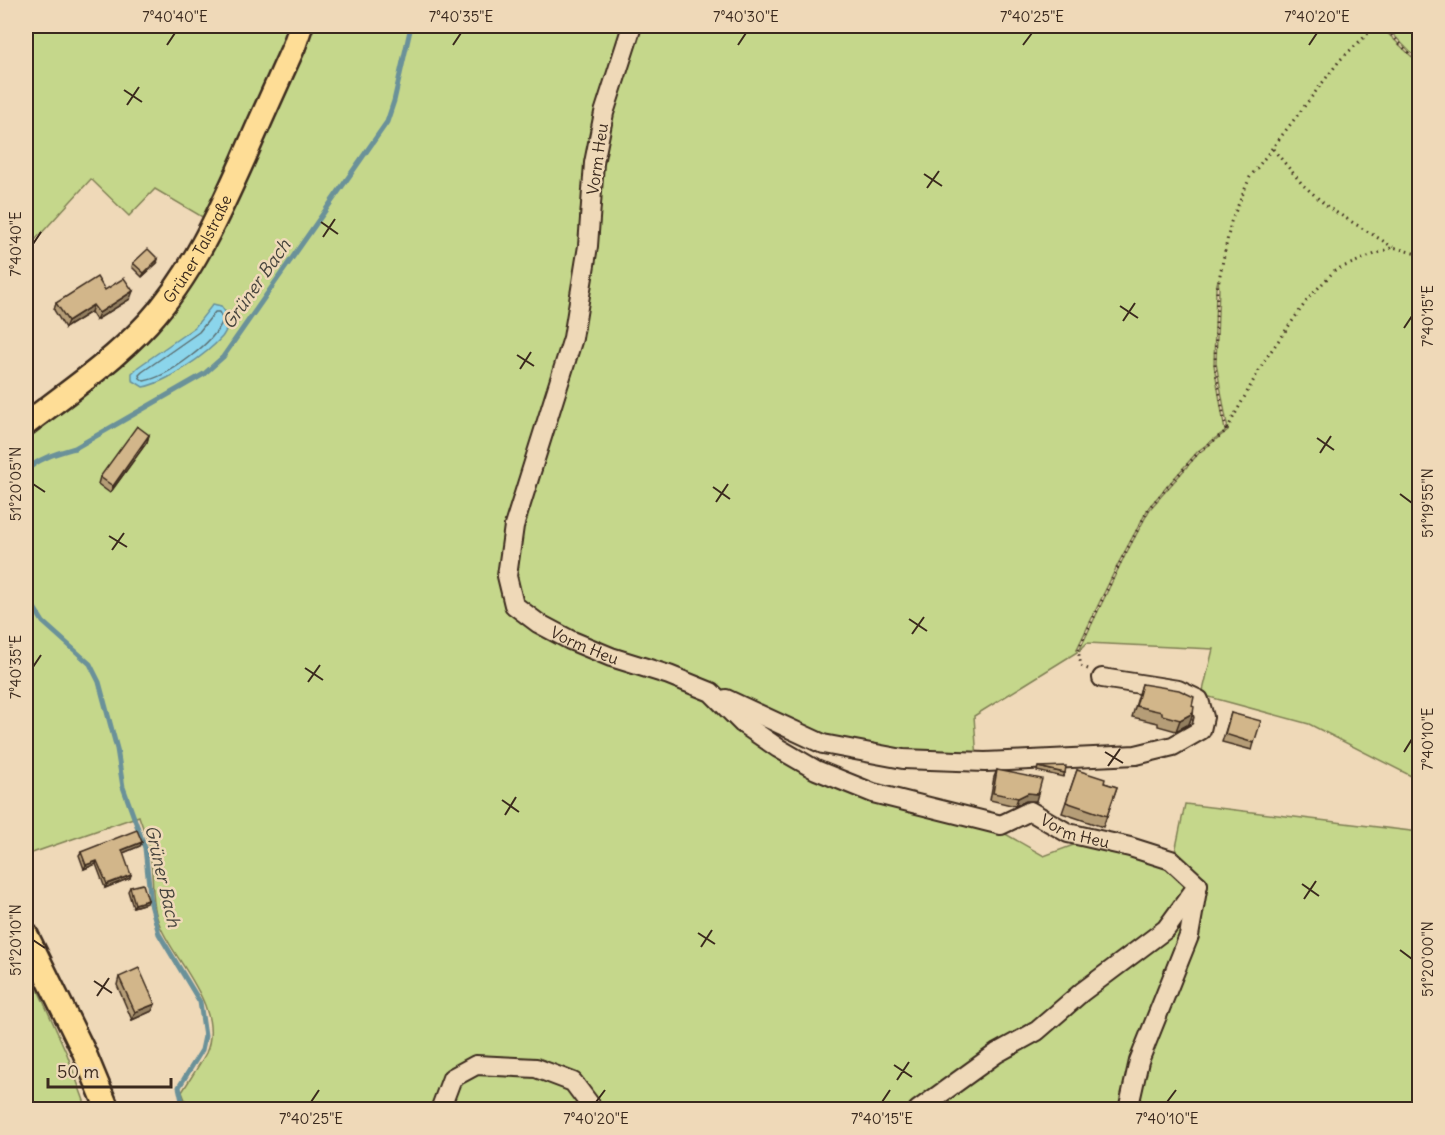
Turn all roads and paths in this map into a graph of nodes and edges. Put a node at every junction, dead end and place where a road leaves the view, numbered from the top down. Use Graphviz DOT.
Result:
graph roads {
  1 [pos="301,26"];
  2 [pos="632,26"];
  3 [pos="1376,26"];
  4 [pos="1383,26"];
  5 [pos="1419,60"];
  6 [pos="1272,148"];
  7 [pos="1394,247"];
  8 [pos="1419,255"];
  9 [pos="26,424"];
  10 [pos="1226,431"];
  11 [pos="1102,678"];
  12 [pos="711,692"];
  13 [pos="1198,885"];
  14 [pos="26,934"];
  15 [pos="108,1110"];
  16 [pos="440,1110"];
  17 [pos="594,1110"];
  18 [pos="918,1110"];
  19 [pos="1128,1110"];
  1 -- 9 [label="main road, Grüner Talstraße"];
  2 -- 12 [label="street, Vorm Heu"];
  3 -- 6 [label="path"];
  4 -- 5 [label="path"];
  6 -- 7 [label="path"];
  6 -- 10 [label="path"];
  7 -- 8 [label="path"];
  7 -- 10 [label="path"];
  10 -- 11 [label="path"];
  11 -- 12 [label="street"];
  12 -- 13 [label="street, Vorm Heu"];
  13 -- 18 [label="street"];
  13 -- 19 [label="street"];
  14 -- 15 [label="main road"];
  16 -- 17 [label="street"];
}
